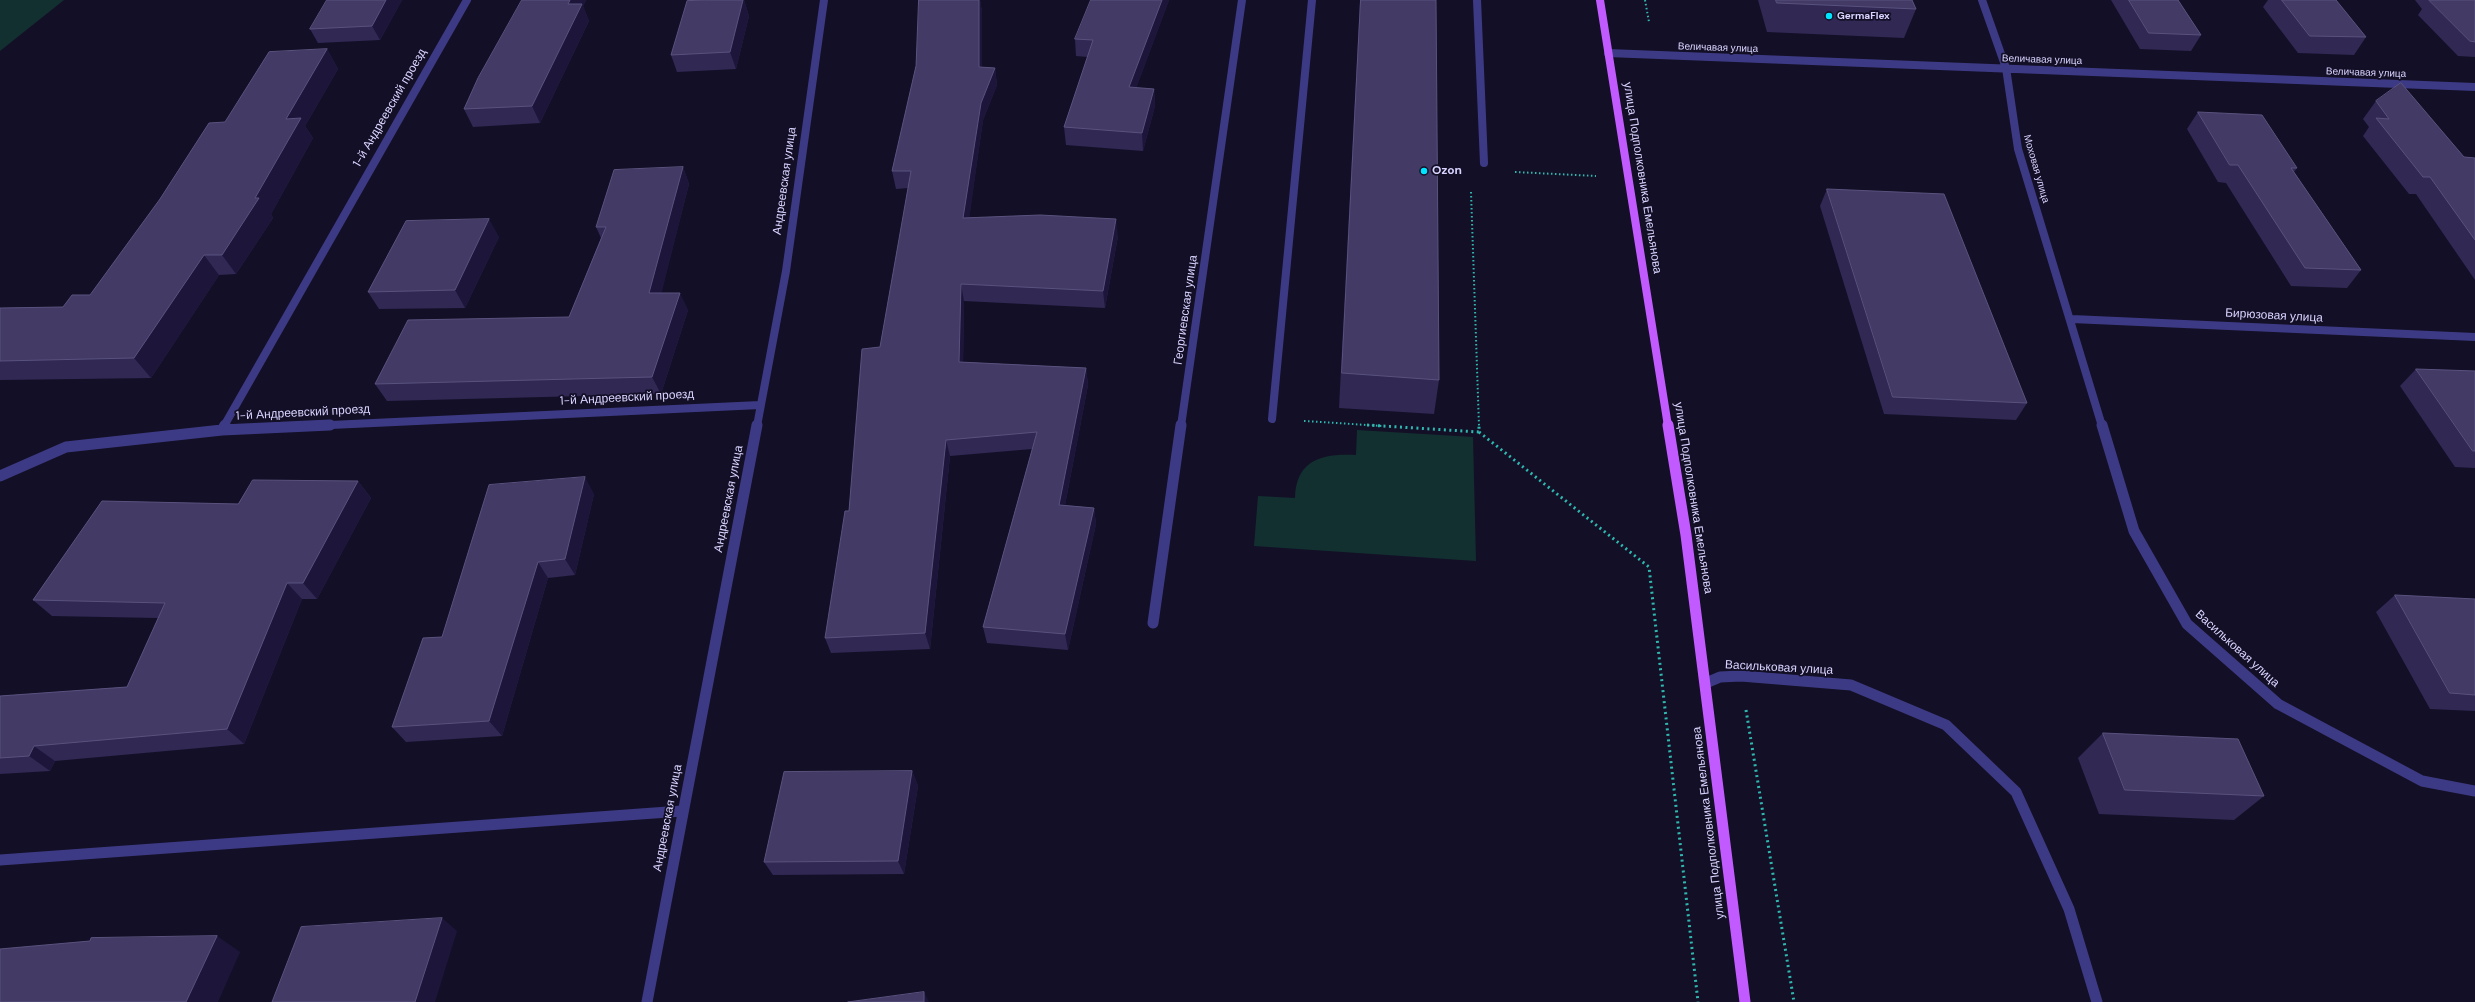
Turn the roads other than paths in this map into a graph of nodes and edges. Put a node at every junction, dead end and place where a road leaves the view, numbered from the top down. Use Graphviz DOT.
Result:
graph roads {
  1 [pos="467,0"];
  2 [pos="824,0"];
  3 [pos="1242,0"];
  4 [pos="1312,0"];
  5 [pos="1477,0"];
  6 [pos="1600,0"];
  7 [pos="1982,0"];
  8 [pos="1608,54"];
  9 [pos="2006,68"];
  10 [pos="2475,87"];
  11 [pos="1485,167"];
  12 [pos="2072,319"];
  13 [pos="2475,337"];
  14 [pos="760,405"];
  15 [pos="1272,419"];
  16 [pos="222,430"];
  17 [pos="0,476"];
  18 [pos="1153,622"];
  19 [pos="1706,683"];
  20 [pos="2475,791"];
  21 [pos="682,811"];
  22 [pos="0,860"];
  23 [pos="647,1002"];
  24 [pos="1745,1002"];
  25 [pos="2097,1002"];
  1 -- 16 [label="street, 1-й Андреевский проезд"];
  2 -- 14 [label="street, Андреевская улица"];
  3 -- 18 [label="street, Георгиевская улица"];
  4 -- 15 [label="street"];
  5 -- 11 [label="street"];
  6 -- 8 [label="main road, улица Подполковника Емельянова"];
  7 -- 9 [label="street, Моховая улица"];
  8 -- 9 [label="street, Величавая улица"];
  8 -- 19 [label="main road, улица Подполковника Емельянова"];
  9 -- 10 [label="street, Величавая улица"];
  9 -- 12 [label="street, Моховая улица"];
  12 -- 13 [label="street, Бирюзовая улица"];
  12 -- 20 [label="street, Васильковая улица"];
  14 -- 16 [label="street, 1-й Андреевский проезд"];
  14 -- 21 [label="street, Андреевская улица"];
  16 -- 17 [label="street"];
  19 -- 24 [label="main road, улица Подполковника Емельянова"];
  19 -- 25 [label="street, Васильковая улица"];
  21 -- 22 [label="street"];
  21 -- 23 [label="street, Андреевская улица"];
}
